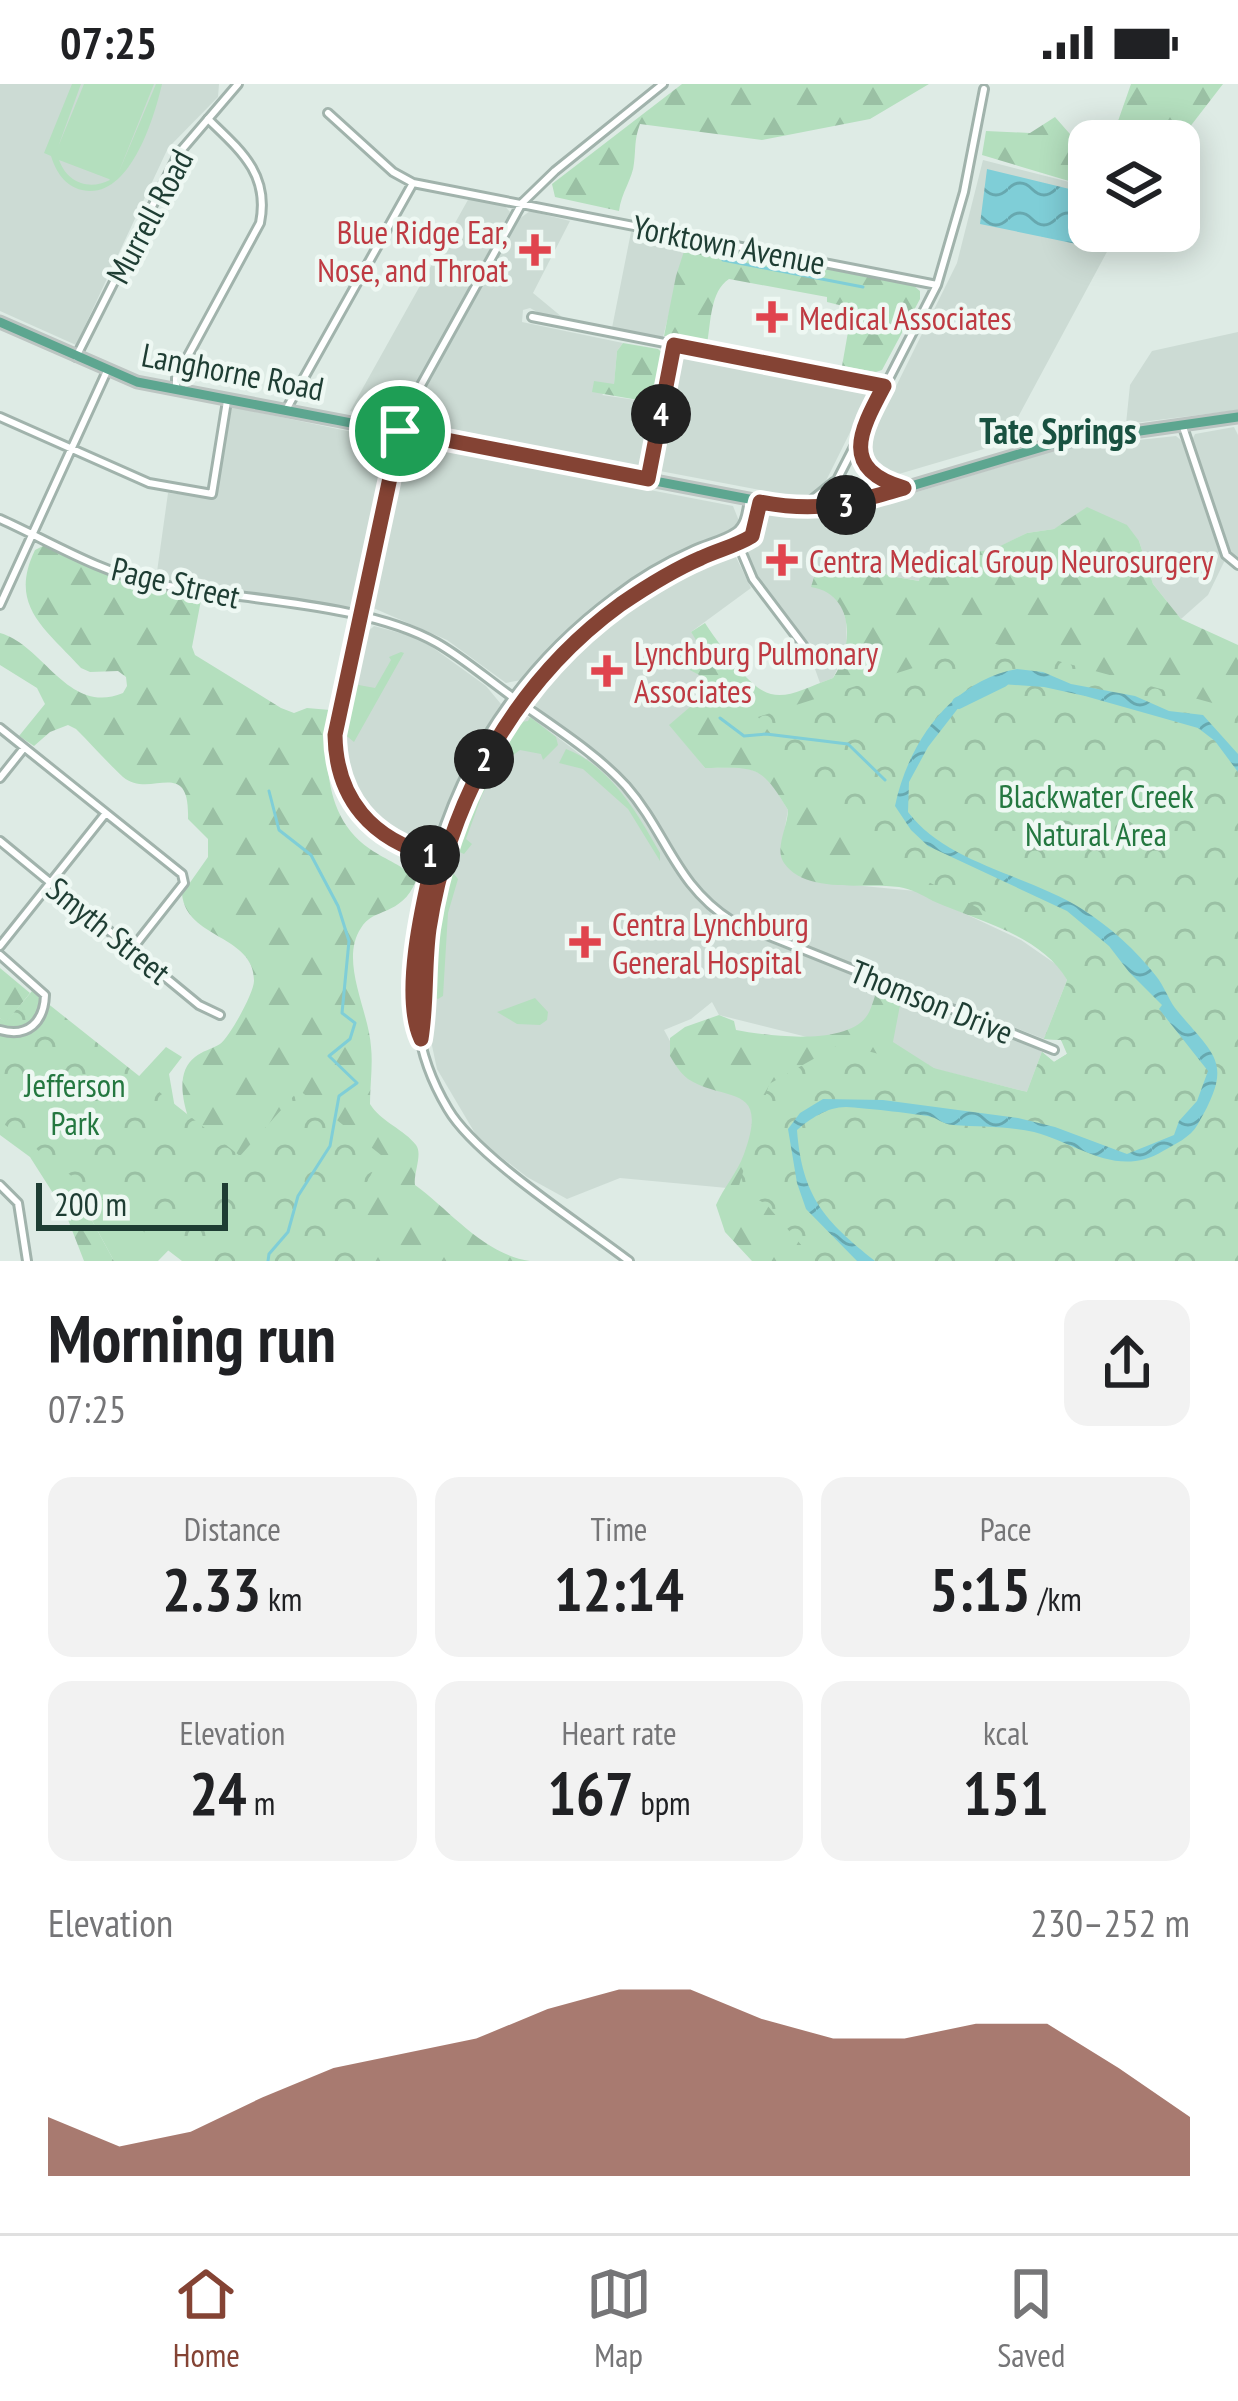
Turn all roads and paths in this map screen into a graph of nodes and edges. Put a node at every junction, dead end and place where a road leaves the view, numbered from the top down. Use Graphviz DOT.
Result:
graph roads {
  1 [pos="238,84"];
  2 [pos="663,84"];
  3 [pos="984,89"];
  4 [pos="328,113"];
  5 [pos="208,118"];
  6 [pos="413,183"];
  7 [pos="521,203"];
  8 [pos="937,285"];
  9 [pos="532,317"];
  10 [pos="0,322"];
  11 [pos="674,345"];
  12 [pos="76,358"];
  13 [pos="107,371"];
  14 [pos="884,386"];
  15 [pos="176,388"];
  16 [pos="227,398"];
  17 [pos="286,408"];
  18 [pos="0,417"];
  19 [pos="1238,417"];
  20 [pos="1183,427"];
  21 [pos="400,431"];
  22 [pos="858,436"];
  23 [pos="72,448"];
  24 [pos="648,479"];
  25 [pos="837,480"];
  26 [pos="904,488"];
  27 [pos="755,501"];
  28 [pos="832,508"];
  29 [pos="801,509"];
  30 [pos="0,519"];
  31 [pos="34,534"];
  32 [pos="734,534"];
  33 [pos="739,544"];
  34 [pos="1238,565"];
  35 [pos="0,605"];
  36 [pos="361,616"];
  37 [pos="820,660"];
  38 [pos="512,697"];
  39 [pos="521,703"];
  40 [pos="0,728"];
  41 [pos="24,747"];
  42 [pos="0,778"];
  43 [pos="106,813"];
  44 [pos="0,842"];
  45 [pos="434,856"];
  46 [pos="444,860"];
  47 [pos="51,884"];
  48 [pos="0,946"];
  49 [pos="132,949"];
  50 [pos="0,956"];
  51 [pos="220,1015"];
  52 [pos="0,1030"];
  53 [pos="421,1039"];
  54 [pos="1054,1049"];
  55 [pos="0,1185"];
  56 [pos="27,1261"];
  57 [pos="628,1261"];
  1 -- 5 [label="street, Murrell Road"];
  2 -- 7 [label="street"];
  3 -- 8 [label="street"];
  4 -- 6 [label="street, Yorktown Avenue"];
  5 -- 12 [label="street, Murrell Road"];
  5 -- 15 [label="street"];
  6 -- 7 [label="street, Yorktown Avenue"];
  6 -- 17 [label="street"];
  7 -- 8 [label="street, Yorktown Avenue"];
  7 -- 21 [label="street"];
  8 -- 14 [label="street"];
  9 -- 11 [label="street"];
  10 -- 12 [label="main road, Langhorne Road"];
  11 -- 14 [label="street"];
  11 -- 24 [label="street"];
  12 -- 13 [label="main road, Langhorne Road"];
  13 -- 15 [label="main road, Langhorne Road"];
  13 -- 23 [label="street"];
  14 -- 22 [label="street"];
  15 -- 16 [label="main road, Langhorne Road"];
  16 -- 17 [label="main road, Langhorne Road"];
  16 -- 23 [label="street"];
  17 -- 21 [label="main road, Langhorne Road"];
  18 -- 23 [label="street"];
  19 -- 20 [label="main road, Langhorne Road"];
  20 -- 26 [label="main road, Langhorne Road"];
  20 -- 34 [label="street"];
  21 -- 24 [label="main road, Langhorne Road"];
  21 -- 36 [label="street"];
  22 -- 25 [label="street"];
  22 -- 26 [label="street"];
  23 -- 31 [label="street"];
  24 -- 27 [label="main road, Langhorne Road"];
  25 -- 28 [label="street"];
  25 -- 29 [label="street"];
  26 -- 28 [label="main road, Langhorne Road"];
  27 -- 29 [label="main road, Langhorne Road"];
  27 -- 32 [label="street"];
  27 -- 33 [label="street"];
  28 -- 29 [label="main road, Langhorne Road"];
  30 -- 31 [label="street, Page Street"];
  31 -- 35 [label="street"];
  31 -- 36 [label="street, Page Street"];
  32 -- 33 [label="street"];
  32 -- 38 [label="street"];
  33 -- 37 [label="street"];
  33 -- 39 [label="street"];
  36 -- 38 [label="street, Thomson Drive"];
  36 -- 45 [label="street"];
  38 -- 39 [label="street, Thomson Drive"];
  38 -- 45 [label="street"];
  39 -- 46 [label="street"];
  39 -- 54 [label="street, Thomson Drive"];
  40 -- 41 [label="street"];
  41 -- 42 [label="street"];
  41 -- 43 [label="street"];
  43 -- 47 [label="street"];
  43 -- 49 [label="street"];
  44 -- 47 [label="street, Smyth Street"];
  45 -- 46 [label="street"];
  45 -- 53 [label="street"];
  46 -- 53 [label="street"];
  47 -- 48 [label="street"];
  47 -- 49 [label="street, Smyth Street"];
  49 -- 51 [label="street, Smyth Street"];
  50 -- 52 [label="street"];
  53 -- 57 [label="street"];
  55 -- 56 [label="street"];
}
